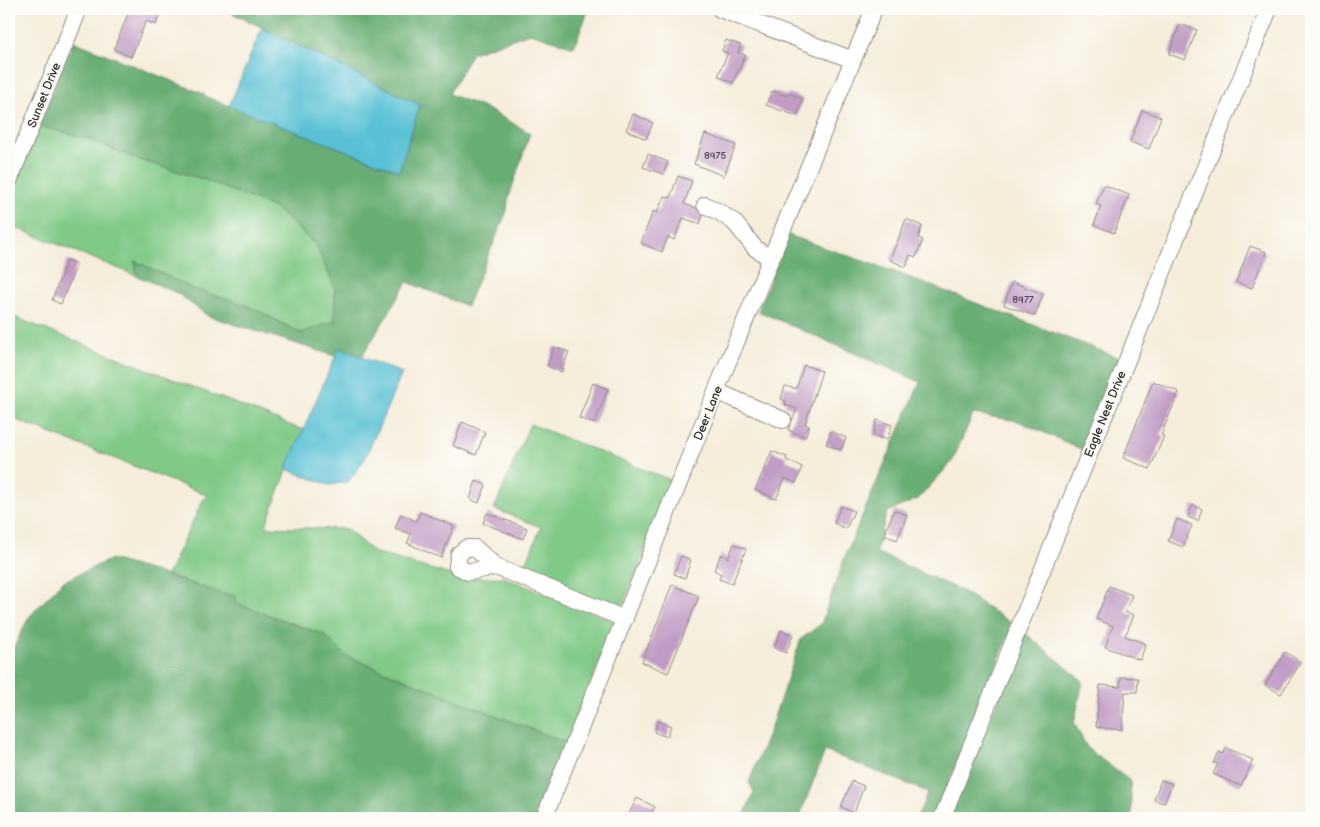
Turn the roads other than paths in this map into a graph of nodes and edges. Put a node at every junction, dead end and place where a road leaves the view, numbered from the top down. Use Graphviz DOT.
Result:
graph roads {
  1 [pos="79,9"];
  2 [pos="720,9"];
  3 [pos="874,9"];
  4 [pos="1269,9"];
  5 [pos="853,60"];
  6 [pos="9,181"];
  7 [pos="705,205"];
  8 [pos="771,259"];
  9 [pos="716,391"];
  10 [pos="783,420"];
  11 [pos="496,567"];
  12 [pos="625,619"];
  13 [pos="544,818"];
  14 [pos="942,818"];
  1 -- 6 [label="street, Sunset Drive"];
  2 -- 5 [label="street"];
  3 -- 5 [label="street, Deer Lane"];
  4 -- 14 [label="street, Eagle Nest Drive"];
  5 -- 8 [label="street, Deer Lane"];
  7 -- 8 [label="street"];
  8 -- 9 [label="street, Deer Lane"];
  9 -- 10 [label="street"];
  9 -- 12 [label="street, Deer Lane"];
  11 -- 12 [label="street"];
  12 -- 13 [label="street, Deer Lane"];
}
